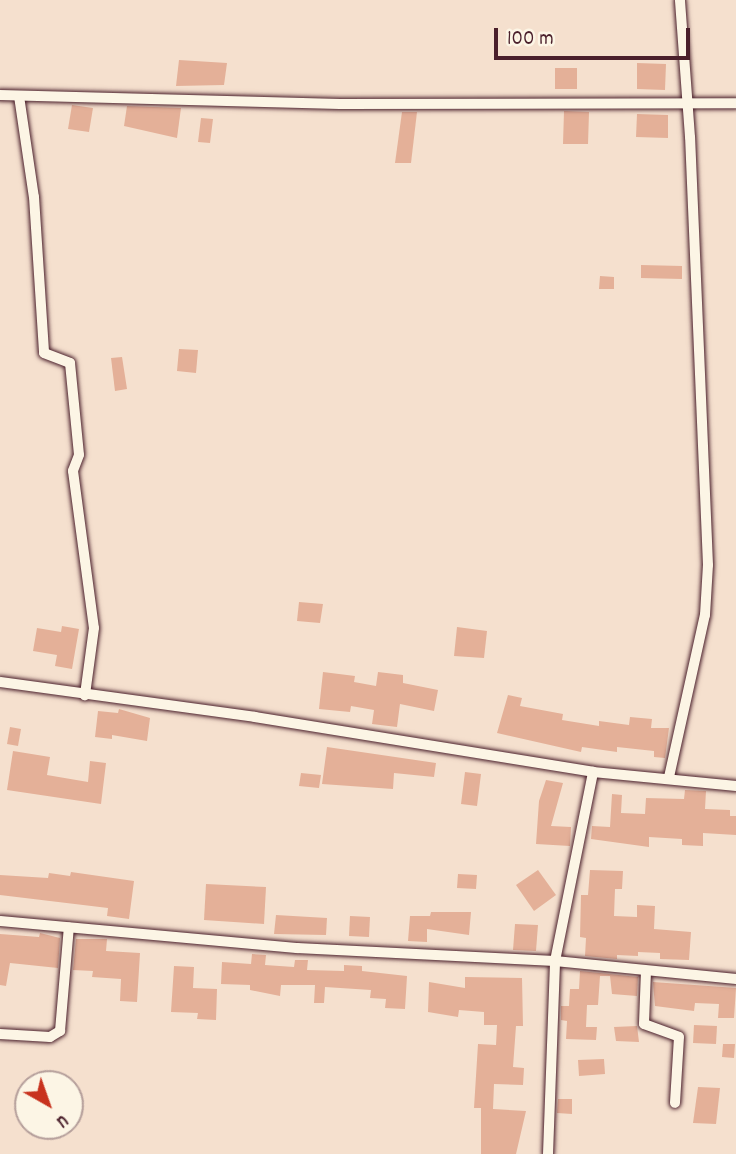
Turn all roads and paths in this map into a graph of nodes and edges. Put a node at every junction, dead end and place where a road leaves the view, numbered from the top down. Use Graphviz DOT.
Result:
graph roads {
  1 [pos="680,0"];
  2 [pos="0,95"];
  3 [pos="19,96"];
  4 [pos="736,103"];
  5 [pos="688,105"];
  6 [pos="0,682"];
  7 [pos="85,695"];
  8 [pos="593,772"];
  9 [pos="669,777"];
  10 [pos="736,786"];
  11 [pos="0,921"];
  12 [pos="69,926"];
  13 [pos="555,961"];
  14 [pos="646,971"];
  15 [pos="736,979"];
  16 [pos="0,1034"];
  17 [pos="675,1103"];
  18 [pos="548,1154"];
  1 -- 5 [label="street"];
  2 -- 3 [label="street"];
  3 -- 5 [label="street"];
  3 -- 7 [label="street"];
  4 -- 5 [label="street"];
  5 -- 9 [label="street"];
  6 -- 7 [label="street"];
  7 -- 8 [label="street"];
  8 -- 9 [label="street"];
  8 -- 13 [label="street"];
  9 -- 10 [label="street"];
  11 -- 12 [label="street"];
  12 -- 13 [label="street"];
  12 -- 16 [label="street"];
  13 -- 14 [label="street"];
  13 -- 18 [label="street"];
  14 -- 15 [label="street"];
  14 -- 17 [label="street"];
}
